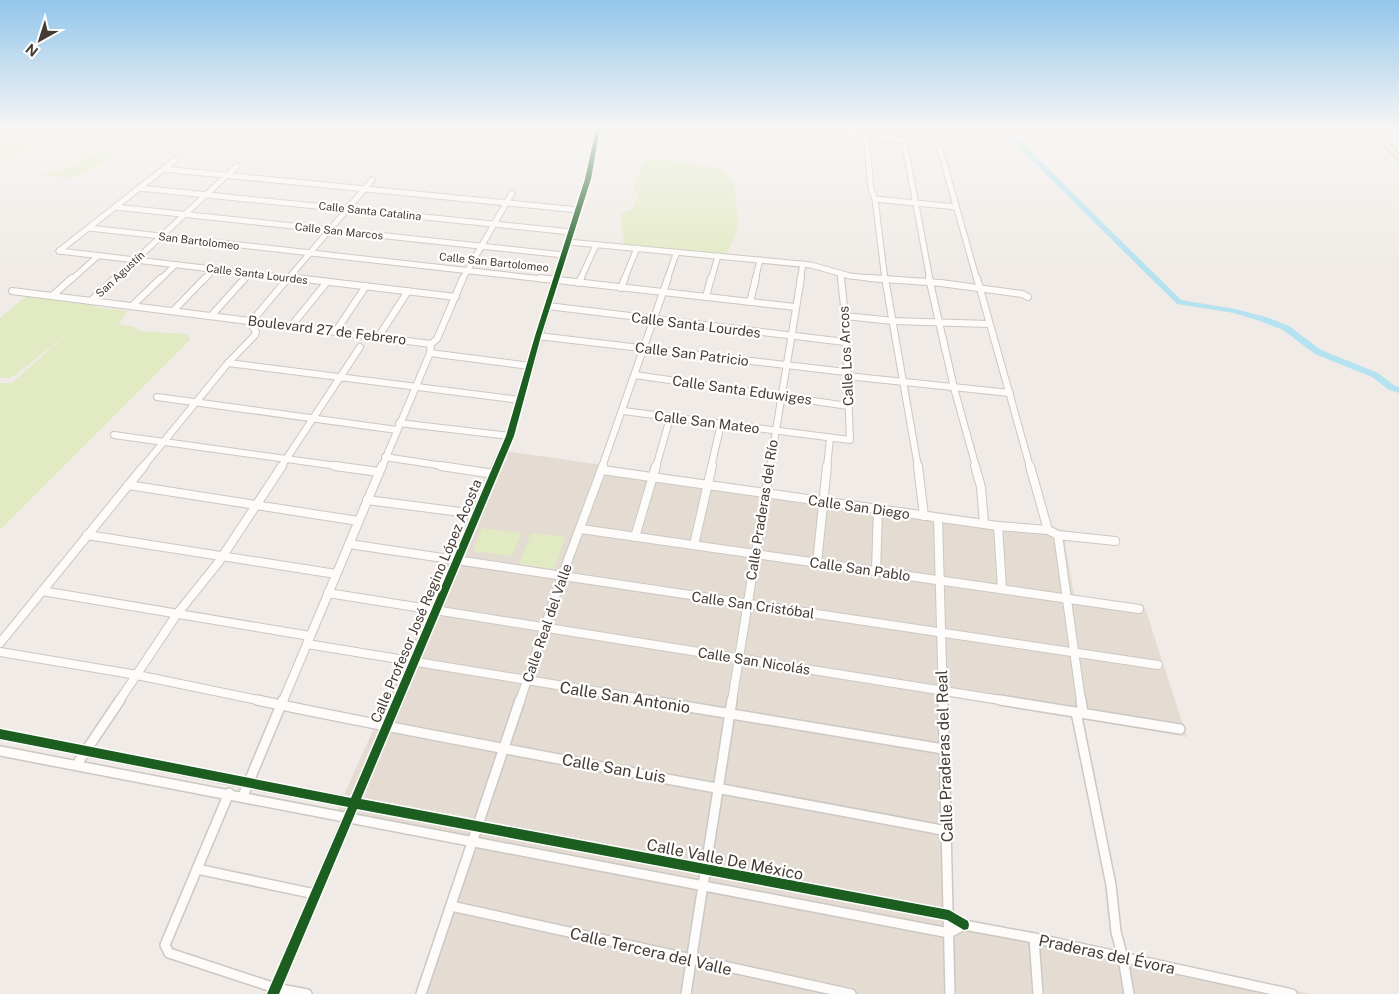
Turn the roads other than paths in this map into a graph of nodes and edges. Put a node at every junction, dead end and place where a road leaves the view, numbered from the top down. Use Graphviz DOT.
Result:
graph roads {
  1 [pos="155,175"];
  2 [pos="227,175"];
  3 [pos="231,175"];
  4 [pos="589,175"];
  5 [pos="870,175"];
  6 [pos="910,175"];
  7 [pos="947,175"];
  8 [pos="372,180"];
  9 [pos="139,188"];
  10 [pos="364,189"];
  11 [pos="512,193"];
  12 [pos="206,195"];
  13 [pos="875,199"];
  14 [pos="507,203"];
  15 [pos="915,204"];
  16 [pos="115,207"];
  17 [pos="956,207"];
  18 [pos="347,209"];
  19 [pos="578,210"];
  20 [pos="185,215"];
  21 [pos="494,224"];
  22 [pos="89,228"];
  23 [pos="329,230"];
  24 [pos="571,232"];
  25 [pos="162,236"];
  26 [pos="568,242"];
  27 [pos="596,245"];
  28 [pos="480,246"];
  29 [pos="637,248"];
  30 [pos="310,253"];
  31 [pos="676,254"];
  32 [pos="564,255"];
  33 [pos="98,256"];
  34 [pos="718,256"];
  35 [pos="136,260"];
  36 [pos="760,260"];
  37 [pos="804,264"];
  38 [pos="175,265"];
  39 [pos="214,269"];
  40 [pos="466,271"];
  41 [pos="250,273"];
  42 [pos="840,274"];
  43 [pos="289,278"];
  44 [pos="556,281"];
  45 [pos="885,281"];
  46 [pos="327,282"];
  47 [pos="930,282"];
  48 [pos="579,283"];
  49 [pos="366,286"];
  50 [pos="621,288"];
  51 [pos="980,288"];
  52 [pos="12,291"];
  53 [pos="408,291"];
  54 [pos="662,292"];
  55 [pos="52,296"];
  56 [pos="456,297"];
  57 [pos="706,297"];
  58 [pos="1028,298"];
  59 [pos="91,301"];
  60 [pos="750,302"];
  61 [pos="132,306"];
  62 [pos="548,306"];
  63 [pos="795,307"];
  64 [pos="173,311"];
  65 [pos="211,316"];
  66 [pos="845,316"];
  67 [pos="653,320"];
  68 [pos="252,321"];
  69 [pos="893,321"];
  70 [pos="938,321"];
  71 [pos="988,324"];
  72 [pos="292,326"];
  73 [pos="336,331"];
  74 [pos="378,336"];
  75 [pos="538,336"];
  76 [pos="790,336"];
  77 [pos="844,342"];
  78 [pos="431,344"];
  79 [pos="360,347"];
  80 [pos="644,348"];
  81 [pos="430,353"];
  82 [pos="228,364"];
  83 [pos="786,364"];
  84 [pos="530,366"];
  85 [pos="846,374"];
  86 [pos="635,376"];
  87 [pos="341,378"];
  88 [pos="903,383"];
  89 [pos="415,387"];
  90 [pos="954,388"];
  91 [pos="1010,394"];
  92 [pos="781,395"];
  93 [pos="157,396"];
  94 [pos="520,400"];
  95 [pos="196,402"];
  96 [pos="848,406"];
  97 [pos="623,411"];
  98 [pos="314,418"];
  99 [pos="670,418"];
  100 [pos="721,424"];
  101 [pos="398,426"];
  102 [pos="776,431"];
  103 [pos="114,435"];
  104 [pos="510,436"];
  105 [pos="830,438"];
  106 [pos="851,439"];
  107 [pos="164,442"];
  108 [pos="385,457"];
  109 [pos="286,460"];
  110 [pos="602,470"];
  111 [pos="379,472"];
  112 [pos="494,474"];
  113 [pos="652,477"];
  114 [pos="128,485"];
  115 [pos="707,485"];
  116 [pos="766,494"];
  117 [pos="367,500"];
  118 [pos="824,502"];
  119 [pos="257,506"];
  120 [pos="878,509"];
  121 [pos="476,514"];
  122 [pos="924,516"];
  123 [pos="938,518"];
  124 [pos="358,521"];
  125 [pos="984,524"];
  126 [pos="998,526"];
  127 [pos="581,529"];
  128 [pos="1048,530"];
  129 [pos="1058,534"];
  130 [pos="87,535"];
  131 [pos="635,537"];
  132 [pos="1115,541"];
  133 [pos="348,544"];
  134 [pos="694,546"];
  135 [pos="755,554"];
  136 [pos="221,557"];
  137 [pos="457,560"];
  138 [pos="817,563"];
  139 [pos="876,571"];
  140 [pos="336,574"];
  141 [pos="562,576"];
  142 [pos="940,580"];
  143 [pos="1002,589"];
  144 [pos="42,591"];
  145 [pos="328,593"];
  146 [pos="1067,599"];
  147 [pos="747,604"];
  148 [pos="1139,609"];
  149 [pos="436,610"];
  150 [pos="177,614"];
  151 [pos="545,628"];
  152 [pos="941,633"];
  153 [pos="308,640"];
  154 [pos="0,644"];
  155 [pos="0,652"];
  156 [pos="1075,653"];
  157 [pos="738,658"];
  158 [pos="413,662"];
  159 [pos="1158,665"];
  160 [pos="137,675"];
  161 [pos="527,680"];
  162 [pos="942,691"];
  163 [pos="280,705"];
  164 [pos="1080,713"];
  165 [pos="729,714"];
  166 [pos="386,727"];
  167 [pos="1180,729"];
  168 [pos="0,734"];
  169 [pos="505,748"];
  170 [pos="943,749"];
  171 [pos="0,750"];
  172 [pos="87,751"];
  173 [pos="77,764"];
  174 [pos="247,783"];
  175 [pos="719,787"];
  176 [pos="229,793"];
  177 [pos="243,796"];
  178 [pos="353,803"];
  179 [pos="347,816"];
  180 [pos="479,827"];
  181 [pos="947,831"];
  182 [pos="474,840"];
  183 [pos="197,869"];
  184 [pos="705,869"];
  185 [pos="702,885"];
  186 [pos="315,894"];
  187 [pos="451,906"];
  188 [pos="949,915"];
  189 [pos="964,925"];
  190 [pos="949,933"];
  191 [pos="1034,938"];
  192 [pos="1123,958"];
  193 [pos="691,960"];
  194 [pos="274,991"];
  195 [pos="1260,991"];
  196 [pos="307,994"];
  197 [pos="421,994"];
  198 [pos="686,994"];
  199 [pos="851,994"];
  200 [pos="950,994"];
  201 [pos="1038,994"];
  202 [pos="1128,994"];
  203 [pos="1292,994"];
  1 -- 9 [label="street"];
  2 -- 12 [label="street, San Agustín"];
  3 -- 10 [label="street"];
  4 -- 19 [label="street, Calle Profesor José Regino López Acosta"];
  5 -- 13 [label="street"];
  6 -- 15 [label="street"];
  7 -- 17 [label="street"];
  8 -- 10 [label="street"];
  9 -- 12 [label="street, Calle Santa Catalina"];
  9 -- 16 [label="street"];
  10 -- 14 [label="street"];
  10 -- 18 [label="street"];
  11 -- 14 [label="street"];
  12 -- 18 [label="street, Calle Santa Catalina"];
  12 -- 20 [label="street, San Agustín"];
  13 -- 15 [label="street"];
  13 -- 45 [label="street"];
  14 -- 19 [label="street"];
  14 -- 21 [label="street"];
  15 -- 17 [label="street"];
  15 -- 47 [label="street"];
  16 -- 20 [label="street, Calle San Marcos"];
  16 -- 22 [label="street"];
  17 -- 51 [label="street"];
  18 -- 21 [label="street, Calle Santa Catalina"];
  18 -- 23 [label="street"];
  19 -- 24 [label="street, Calle Profesor José Regino López Acosta"];
  20 -- 23 [label="street, Calle San Marcos"];
  20 -- 25 [label="street, San Agustín"];
  21 -- 24 [label="street, Calle Santa Catalina"];
  21 -- 28 [label="street"];
  22 -- 25 [label="street, San Bartolomeo"];
  22 -- 33 [label="street, Calle Santa Lourdes"];
  23 -- 28 [label="street, Calle San Marcos"];
  23 -- 30 [label="street"];
  24 -- 26 [label="street, Calle Profesor José Regino López Acosta"];
  25 -- 30 [label="street, San Bartolomeo"];
  25 -- 35 [label="street, San Agustín"];
  26 -- 27 [label="street"];
  26 -- 32 [label="street, Calle Profesor José Regino López Acosta"];
  27 -- 29 [label="street"];
  27 -- 48 [label="street"];
  28 -- 32 [label="street, Calle San Marcos"];
  28 -- 40 [label="street"];
  29 -- 31 [label="street"];
  29 -- 50 [label="street"];
  30 -- 40 [label="street, Calle San Bartolomeo"];
  30 -- 43 [label="street"];
  31 -- 34 [label="street"];
  31 -- 54 [label="street, Calle Real del Valle"];
  32 -- 44 [label="street, Calle Profesor José Regino López Acosta"];
  33 -- 35 [label="street, Calle Santa Lourdes"];
  33 -- 55 [label="street"];
  34 -- 36 [label="street"];
  34 -- 57 [label="street"];
  35 -- 38 [label="street, Calle Santa Lourdes"];
  35 -- 59 [label="street, San Agustín"];
  36 -- 37 [label="street"];
  36 -- 60 [label="street"];
  37 -- 42 [label="street"];
  37 -- 63 [label="street, Calle Praderas del Río"];
  38 -- 39 [label="street, Calle Santa Lourdes"];
  38 -- 61 [label="street"];
  39 -- 41 [label="street, Calle Santa Lourdes"];
  39 -- 64 [label="street"];
  40 -- 44 [label="street, Calle San Bartolomeo"];
  40 -- 56 [label="street"];
  41 -- 43 [label="street, Calle Santa Lourdes"];
  41 -- 65 [label="street"];
  42 -- 45 [label="street"];
  42 -- 66 [label="street, Calle Los Arcos"];
  43 -- 46 [label="street, Calle Santa Lourdes"];
  43 -- 68 [label="street"];
  44 -- 48 [label="street, Calle San Bartolomeo"];
  44 -- 62 [label="street, Calle Profesor José Regino López Acosta"];
  45 -- 47 [label="street"];
  45 -- 69 [label="street"];
  46 -- 49 [label="street, Calle Santa Lourdes"];
  46 -- 72 [label="street"];
  47 -- 51 [label="street"];
  47 -- 70 [label="street"];
  48 -- 50 [label="street, Calle San Bartolomeo"];
  49 -- 53 [label="street, Calle Santa Lourdes"];
  49 -- 73 [label="street"];
  50 -- 54 [label="street, Calle San Bartolomeo"];
  51 -- 58 [label="street"];
  51 -- 71 [label="street"];
  52 -- 55 [label="street, Boulevard 27 de Febrero"];
  53 -- 56 [label="street, Calle Santa Lourdes"];
  53 -- 74 [label="street"];
  54 -- 57 [label="street, Calle San Bartolomeo"];
  54 -- 67 [label="street, Calle Real del Valle"];
  55 -- 59 [label="street, Boulevard 27 de Febrero"];
  56 -- 78 [label="street"];
  57 -- 60 [label="street, Calle San Bartolomeo"];
  59 -- 61 [label="street, Boulevard 27 de Febrero"];
  60 -- 63 [label="street, Calle San Bartolomeo"];
  61 -- 64 [label="street, Boulevard 27 de Febrero"];
  62 -- 67 [label="street, Calle Santa Lourdes"];
  62 -- 75 [label="street, Calle Profesor José Regino López Acosta"];
  63 -- 76 [label="street, Calle Praderas del Río"];
  64 -- 65 [label="street, Boulevard 27 de Febrero"];
  65 -- 68 [label="street, Boulevard 27 de Febrero"];
  66 -- 69 [label="street"];
  66 -- 77 [label="street, Calle Los Arcos"];
  67 -- 76 [label="street, Calle Santa Lourdes"];
  67 -- 80 [label="street, Calle Real del Valle"];
  68 -- 72 [label="street, Boulevard 27 de Febrero"];
  68 -- 82 [label="street"];
  69 -- 70 [label="street"];
  69 -- 88 [label="street"];
  70 -- 71 [label="street"];
  70 -- 90 [label="street"];
  71 -- 91 [label="street"];
  72 -- 73 [label="street, Boulevard 27 de Febrero"];
  73 -- 74 [label="street, Boulevard 27 de Febrero"];
  74 -- 78 [label="street, Boulevard 27 de Febrero"];
  75 -- 80 [label="street, Calle San Patricio"];
  75 -- 84 [label="street, Calle Profesor José Regino López Acosta"];
  76 -- 77 [label="street, Calle Santa Lourdes"];
  76 -- 83 [label="street, Calle Praderas del Río"];
  77 -- 85 [label="street, Calle Los Arcos"];
  78 -- 81 [label="street"];
  79 -- 87 [label="street"];
  80 -- 83 [label="street, Calle San Patricio"];
  80 -- 86 [label="street, Calle Real del Valle"];
  81 -- 84 [label="street"];
  81 -- 89 [label="street"];
  82 -- 87 [label="street"];
  82 -- 95 [label="street"];
  83 -- 85 [label="street, Calle San Patricio"];
  83 -- 92 [label="street, Calle Praderas del Río"];
  84 -- 94 [label="street, Calle Profesor José Regino López Acosta"];
  85 -- 88 [label="street, Calle San Patricio"];
  85 -- 96 [label="street, Calle Los Arcos"];
  86 -- 92 [label="street, Calle Santa Eduwiges"];
  86 -- 97 [label="street, Calle Real del Valle"];
  87 -- 89 [label="street"];
  87 -- 98 [label="street"];
  88 -- 90 [label="street, Calle San Patricio"];
  88 -- 122 [label="street"];
  89 -- 94 [label="street"];
  89 -- 101 [label="street"];
  90 -- 91 [label="street, Calle San Patricio"];
  90 -- 125 [label="street"];
  91 -- 128 [label="street"];
  92 -- 96 [label="street, Calle Santa Eduwiges"];
  92 -- 102 [label="street, Calle Praderas del Río"];
  93 -- 95 [label="street"];
  94 -- 104 [label="street, Calle Profesor José Regino López Acosta"];
  95 -- 98 [label="street"];
  95 -- 107 [label="street"];
  96 -- 106 [label="street, Calle Los Arcos"];
  97 -- 99 [label="street, Calle San Mateo"];
  97 -- 110 [label="street, Calle Real del Valle"];
  98 -- 101 [label="street"];
  98 -- 109 [label="street"];
  99 -- 100 [label="street, Calle San Mateo"];
  99 -- 113 [label="street"];
  100 -- 102 [label="street, Calle San Mateo"];
  100 -- 115 [label="street"];
  101 -- 104 [label="street"];
  101 -- 108 [label="street"];
  102 -- 105 [label="street, Calle San Mateo"];
  102 -- 116 [label="street, Calle Praderas del Río"];
  103 -- 107 [label="street"];
  104 -- 112 [label="street, Calle Profesor José Regino López Acosta"];
  105 -- 106 [label="street, Calle San Mateo"];
  105 -- 118 [label="street"];
  107 -- 109 [label="street"];
  107 -- 114 [label="street"];
  108 -- 111 [label="street"];
  108 -- 112 [label="street"];
  109 -- 111 [label="street"];
  109 -- 119 [label="street"];
  110 -- 113 [label="street, Calle San Diego"];
  110 -- 127 [label="street, Calle Real del Valle"];
  111 -- 117 [label="street"];
  112 -- 121 [label="street, Calle Profesor José Regino López Acosta"];
  113 -- 115 [label="street, Calle San Diego"];
  113 -- 131 [label="street"];
  114 -- 119 [label="street"];
  114 -- 130 [label="street"];
  115 -- 116 [label="street, Calle San Diego"];
  115 -- 134 [label="street"];
  116 -- 118 [label="street, Calle San Diego"];
  116 -- 135 [label="street, Calle Praderas del Río"];
  117 -- 121 [label="street"];
  117 -- 124 [label="street"];
  118 -- 120 [label="street, Calle San Diego"];
  118 -- 138 [label="street"];
  119 -- 124 [label="street"];
  119 -- 136 [label="street"];
  120 -- 122 [label="street, Calle San Diego"];
  120 -- 139 [label="street"];
  121 -- 137 [label="street, Calle Profesor José Regino López Acosta"];
  122 -- 123 [label="street, Calle San Diego"];
  123 -- 125 [label="street, Calle San Diego"];
  123 -- 142 [label="street, Calle Praderas del Real"];
  124 -- 133 [label="street"];
  125 -- 126 [label="street, Calle San Diego"];
  126 -- 128 [label="street, Calle San Diego"];
  126 -- 143 [label="street"];
  127 -- 131 [label="street, Calle San Pablo"];
  127 -- 141 [label="street, Calle Real del Valle"];
  128 -- 129 [label="street, Calle San Diego"];
  129 -- 132 [label="street, Calle San Diego"];
  129 -- 146 [label="street"];
  130 -- 136 [label="street"];
  130 -- 144 [label="street"];
  131 -- 134 [label="street, Calle San Pablo"];
  133 -- 137 [label="street, Calle San Cristóbal"];
  133 -- 140 [label="street"];
  134 -- 135 [label="street, Calle San Pablo"];
  135 -- 138 [label="street, Calle San Pablo"];
  135 -- 147 [label="street, Calle Praderas del Río"];
  136 -- 140 [label="street"];
  136 -- 150 [label="street"];
  137 -- 141 [label="street, Calle San Cristóbal"];
  137 -- 149 [label="street, Calle Profesor José Regino López Acosta"];
  138 -- 139 [label="street, Calle San Pablo"];
  139 -- 142 [label="street, Calle San Pablo"];
  140 -- 145 [label="street"];
  141 -- 147 [label="street, Calle San Cristóbal"];
  141 -- 151 [label="street, Calle Real del Valle"];
  142 -- 143 [label="street, Calle San Pablo"];
  142 -- 152 [label="street, Calle Praderas del Real"];
  143 -- 146 [label="street, Calle San Pablo"];
  144 -- 150 [label="street, Calle San Antonio"];
  144 -- 154 [label="street"];
  145 -- 149 [label="street, Calle San Nicolás"];
  145 -- 153 [label="street"];
  146 -- 148 [label="street, Calle San Pablo"];
  146 -- 156 [label="street"];
  147 -- 152 [label="street, Calle San Cristóbal"];
  147 -- 157 [label="street, Calle Praderas del Río"];
  149 -- 151 [label="street, Calle San Nicolás"];
  149 -- 158 [label="street, Calle Profesor José Regino López Acosta"];
  150 -- 153 [label="street, Calle San Antonio"];
  150 -- 160 [label="street"];
  151 -- 157 [label="street, Calle San Nicolás"];
  151 -- 161 [label="street, Calle Real del Valle"];
  152 -- 156 [label="street, Calle San Cristóbal"];
  152 -- 162 [label="street, Calle Praderas del Real"];
  153 -- 158 [label="street, Calle San Antonio"];
  153 -- 163 [label="street"];
  155 -- 160 [label="street, Calle San Luis"];
  156 -- 159 [label="street, Calle San Cristóbal"];
  156 -- 164 [label="street"];
  157 -- 162 [label="street, Calle San Nicolás"];
  157 -- 165 [label="street, Calle Praderas del Río"];
  158 -- 161 [label="street, Calle San Antonio"];
  158 -- 166 [label="street, Calle Profesor José Regino López Acosta"];
  160 -- 163 [label="street, Calle San Luis"];
  160 -- 172 [label="street"];
  161 -- 165 [label="street, Calle San Antonio"];
  161 -- 169 [label="street, Calle Real del Valle"];
  162 -- 164 [label="street, Calle San Nicolás"];
  162 -- 170 [label="street, Calle Praderas del Real"];
  163 -- 166 [label="street, Calle San Luis"];
  163 -- 174 [label="street"];
  164 -- 167 [label="street, Calle San Nicolás"];
  164 -- 192 [label="street"];
  165 -- 170 [label="street, Calle San Antonio"];
  165 -- 175 [label="street, Calle Praderas del Río"];
  166 -- 169 [label="street, Calle San Luis"];
  166 -- 178 [label="street, Calle Profesor José Regino López Acosta"];
  168 -- 172 [label="street, Calle Valle De México"];
  169 -- 175 [label="street, Calle San Luis"];
  169 -- 180 [label="street, Calle Real del Valle"];
  170 -- 181 [label="street, Calle Praderas del Real"];
  171 -- 173 [label="street, Calle Valle De México"];
  172 -- 173 [label="street"];
  172 -- 174 [label="street, Calle Valle De México"];
  173 -- 176 [label="street, Calle Valle De México"];
  174 -- 177 [label="street"];
  174 -- 178 [label="street, Calle Valle De México"];
  175 -- 181 [label="street, Calle San Luis"];
  175 -- 184 [label="street, Calle Praderas del Río"];
  176 -- 177 [label="street, Calle Valle De México"];
  176 -- 183 [label="street"];
  177 -- 179 [label="street, Calle Valle De México"];
  178 -- 179 [label="street, Calle Profesor José Regino López Acosta"];
  178 -- 180 [label="street, Calle Valle De México"];
  179 -- 182 [label="street, Calle Valle De México"];
  179 -- 186 [label="street, Calle Profesor José Regino López Acosta"];
  180 -- 182 [label="street, Calle Real del Valle"];
  180 -- 184 [label="street, Calle Valle De México"];
  181 -- 188 [label="street, Calle Praderas del Real"];
  182 -- 185 [label="street, Calle Valle De México"];
  182 -- 187 [label="street, Calle Real del Valle"];
  183 -- 186 [label="street"];
  183 -- 194 [label="street"];
  184 -- 185 [label="street, Calle Praderas del Río"];
  184 -- 188 [label="street, Calle Valle De México"];
  185 -- 190 [label="street, Calle Valle De México"];
  185 -- 193 [label="street, Calle Praderas del Río"];
  186 -- 194 [label="street, Calle Profesor José Regino López Acosta"];
  187 -- 193 [label="street, Calle Tercera del Valle"];
  187 -- 197 [label="street, Calle Real del Valle"];
  188 -- 189 [label="street, Calle Valle De México"];
  188 -- 190 [label="street, Calle Praderas del Real"];
  189 -- 190 [label="street"];
  189 -- 191 [label="street, Praderas del Évora"];
  190 -- 200 [label="street, Calle Praderas del Real"];
  191 -- 192 [label="street, Praderas del Évora"];
  191 -- 201 [label="street"];
  192 -- 195 [label="street, Praderas del Évora"];
  192 -- 202 [label="street"];
  193 -- 198 [label="street, Calle Praderas del Río"];
  193 -- 199 [label="street, Calle Tercera del Valle"];
  194 -- 196 [label="street"];
  195 -- 203 [label="street, Praderas del Évora"];
}
